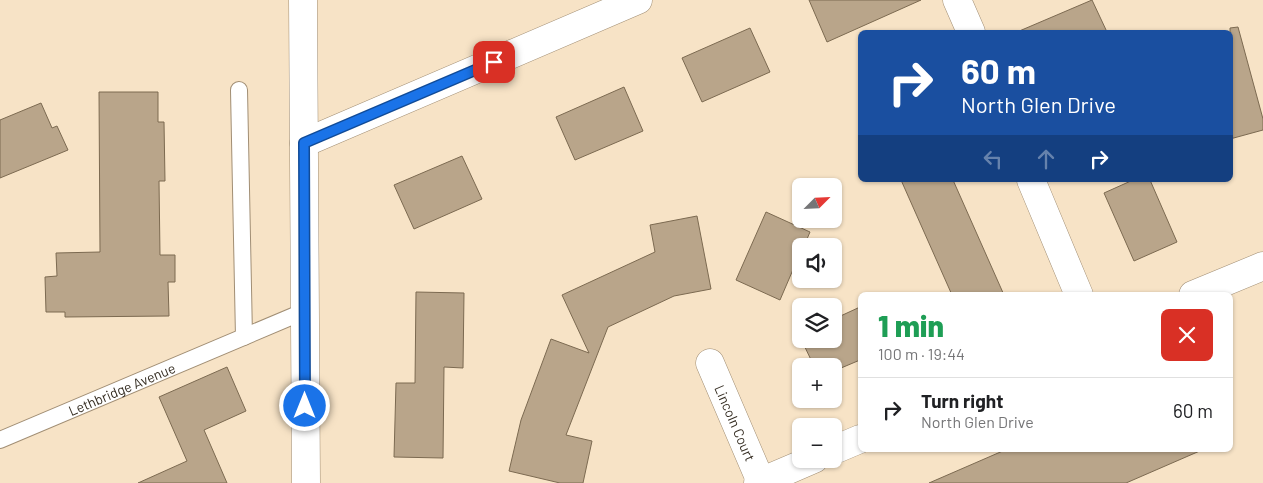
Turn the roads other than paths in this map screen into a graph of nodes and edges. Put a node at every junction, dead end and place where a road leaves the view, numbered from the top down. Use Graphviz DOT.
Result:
graph roads {
  1 [pos="303,0"];
  2 [pos="638,0"];
  3 [pos="957,0"];
  4 [pos="969,30"];
  5 [pos="239,90"];
  6 [pos="304,143"];
  7 [pos="1033,182"];
  8 [pos="1263,266"];
  9 [pos="1078,292"];
  10 [pos="1200,292"];
  11 [pos="305,311"];
  12 [pos="244,337"];
  13 [pos="710,363"];
  14 [pos="0,440"];
  15 [pos="858,440"];
  16 [pos="842,447"];
  17 [pos="793,468"];
  18 [pos="760,482"];
  19 [pos="306,483"];
  1 -- 6 [label="street"];
  2 -- 6 [label="street"];
  3 -- 4 [label="street"];
  5 -- 12 [label="lane"];
  6 -- 11 [label="street"];
  7 -- 9 [label="street"];
  8 -- 10 [label="street"];
  11 -- 12 [label="lane, Lethbridge Avenue"];
  11 -- 19 [label="street"];
  12 -- 14 [label="lane, Lethbridge Avenue"];
  13 -- 18 [label="street, Lincoln Court"];
  15 -- 16 [label="street"];
  17 -- 18 [label="street, Lincoln Court"];
}
